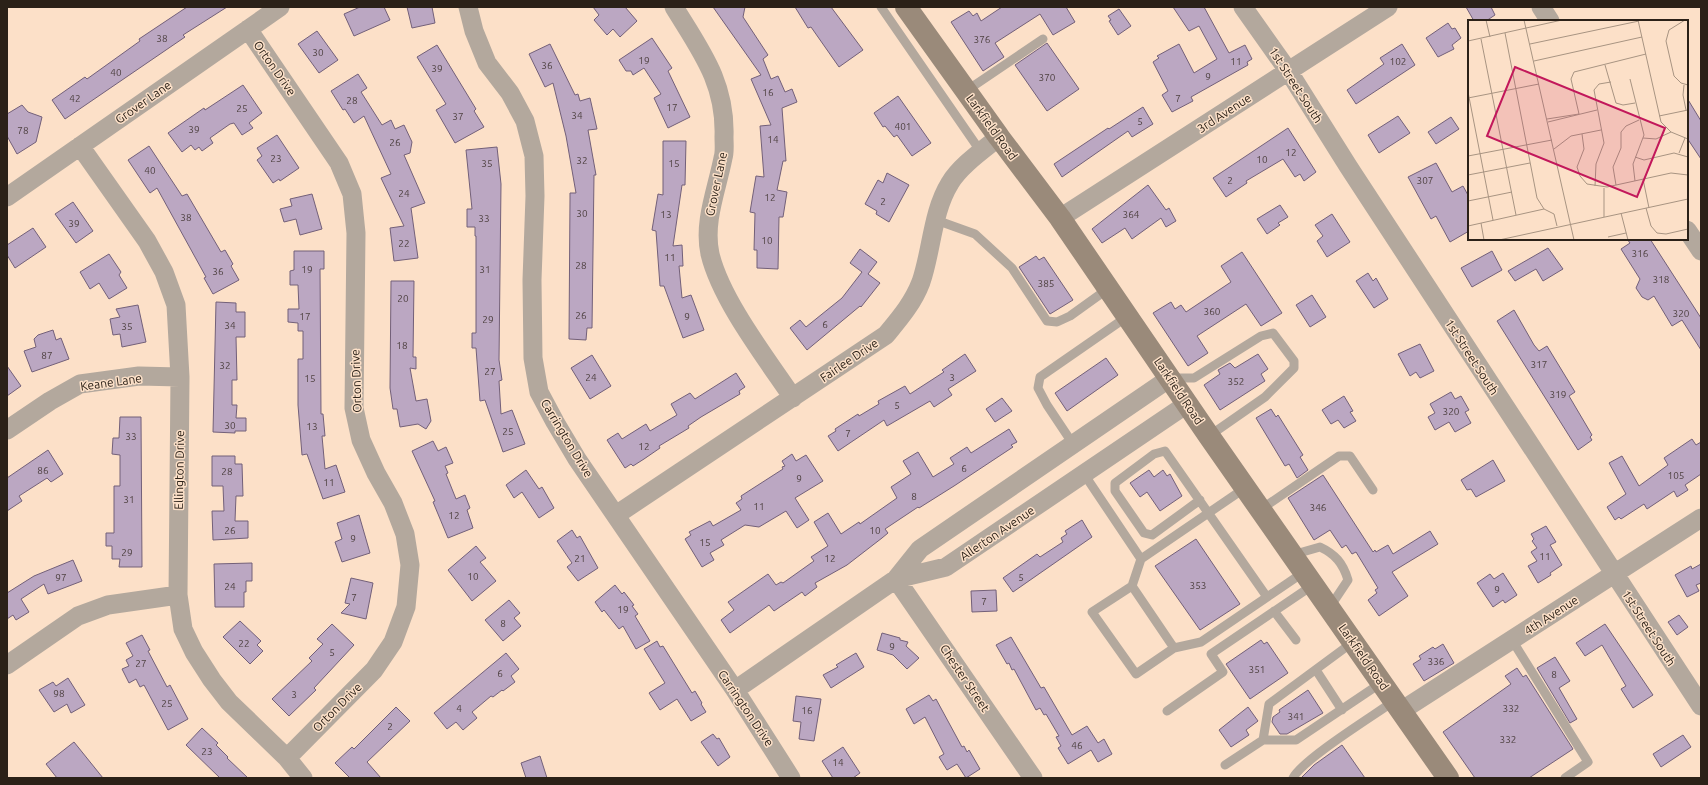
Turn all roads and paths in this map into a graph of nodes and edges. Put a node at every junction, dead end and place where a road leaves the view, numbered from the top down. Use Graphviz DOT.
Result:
graph roads {
  1 [pos="280,7"];
  2 [pos="468,7"];
  3 [pos="674,7"];
  4 [pos="880,7"];
  5 [pos="906,7"];
  6 [pos="1244,7"];
  7 [pos="1388,7"];
  8 [pos="1541,7"];
  9 [pos="1549,20"];
  10 [pos="248,29"];
  11 [pos="1043,39"];
  12 [pos="1289,72"];
  13 [pos="966,91"];
  14 [pos="999,137"];
  15 [pos="80,146"];
  16 [pos="981,152"];
  17 [pos="9,192"];
  18 [pos="1060,218"];
  19 [pos="936,220"];
  20 [pos="1688,232"];
  21 [pos="1701,251"];
  22 [pos="1109,288"];
  23 [pos="1128,316"];
  24 [pos="180,377"];
  25 [pos="1170,378"];
  26 [pos="793,398"];
  27 [pos="1187,404"];
  28 [pos="7,430"];
  29 [pos="1209,436"];
  30 [pos="1073,444"];
  31 [pos="1087,472"];
  32 [pos="1245,488"];
  33 [pos="1372,490"];
  34 [pos="1200,500"];
  35 [pos="1260,510"];
  36 [pos="1208,513"];
  37 [pos="616,515"];
  38 [pos="1701,518"];
  39 [pos="1141,559"];
  40 [pos="1303,571"];
  41 [pos="1614,574"];
  42 [pos="896,579"];
  43 [pos="1132,586"];
  44 [pos="178,595"];
  45 [pos="1267,597"];
  46 [pos="1329,608"];
  47 [pos="1274,611"];
  48 [pos="1296,640"];
  49 [pos="1512,640"];
  50 [pos="1353,642"];
  51 [pos="1174,648"];
  52 [pos="7,665"];
  53 [pos="1316,670"];
  54 [pos="1381,683"];
  55 [pos="734,690"];
  56 [pos="1398,706"];
  57 [pos="1701,706"];
  58 [pos="1342,710"];
  59 [pos="1167,711"];
  60 [pos="1263,740"];
  61 [pos="287,758"];
  62 [pos="1225,765"];
  63 [pos="303,778"];
  64 [pos="792,778"];
  65 [pos="1033,778"];
  66 [pos="1293,778"];
  67 [pos="1448,778"];
  68 [pos="1565,778"];
  1 -- 10 [label="street, Grover Lane"];
  2 -- 37 [label="street, Carrington Drive"];
  3 -- 26 [label="street, Grover Lane"];
  4 -- 16 [label="lane"];
  5 -- 13 [label="main road, Larkfield Road"];
  6 -- 12 [label="street, 1st Street South"];
  7 -- 12 [label="street, 3rd Avenue"];
  8 -- 9 [label="street"];
  10 -- 15 [label="street, Grover Lane"];
  10 -- 61 [label="street, Orton Drive"];
  11 -- 13 [label="lane"];
  12 -- 18 [label="street, 3rd Avenue"];
  12 -- 41 [label="street, 1st Street South"];
  13 -- 14 [label="main road, Larkfield Road"];
  14 -- 16 [label="street, Fairlee Drive"];
  14 -- 18 [label="main road, Larkfield Road"];
  15 -- 17 [label="street, Grover Lane"];
  15 -- 24 [label="street, Ellington Drive"];
  16 -- 19 [label="street, Fairlee Drive"];
  18 -- 22 [label="main road, Larkfield Road"];
  19 -- 22 [label="lane"];
  19 -- 26 [label="street, Fairlee Drive"];
  20 -- 21 [label="street"];
  22 -- 23 [label="main road, Larkfield Road"];
  23 -- 25 [label="main road, Larkfield Road"];
  23 -- 30 [label="lane"];
  24 -- 28 [label="street, Keane Lane"];
  24 -- 44 [label="street, Ellington Drive"];
  25 -- 27 [label="main road, Larkfield Road"];
  25 -- 29 [label="lane"];
  25 -- 30 [label="street, Allerton Avenue"];
  26 -- 37 [label="street, Fairlee Drive"];
  27 -- 29 [label="main road, Larkfield Road"];
  27 -- 31 [label="street, Allerton Avenue"];
  29 -- 32 [label="main road, Larkfield Road"];
  30 -- 31 [label="street"];
  30 -- 42 [label="street, Allerton Avenue"];
  31 -- 39 [label="lane"];
  31 -- 42 [label="street, Allerton Avenue"];
  32 -- 35 [label="main road, Larkfield Road"];
  32 -- 36 [label="lane"];
  33 -- 35 [label="lane"];
  34 -- 34 [label="lane"];
  34 -- 36 [label="lane"];
  35 -- 40 [label="main road, Larkfield Road"];
  36 -- 39 [label="lane"];
  36 -- 45 [label="lane"];
  37 -- 55 [label="street, Carrington Drive"];
  38 -- 41 [label="street, 4th Avenue"];
  39 -- 43 [label="lane"];
  40 -- 45 [label="lane"];
  40 -- 46 [label="main road, Larkfield Road"];
  40 -- 46 [label="lane"];
  40 -- 47 [label="lane"];
  41 -- 49 [label="street, 4th Avenue"];
  41 -- 57 [label="street, 1st Street South"];
  42 -- 55 [label="street, Allerton Avenue"];
  42 -- 65 [label="street, Chester Street"];
  43 -- 51 [label="lane"];
  43 -- 51 [label="lane"];
  44 -- 52 [label="street"];
  44 -- 61 [label="street, Ellington Drive"];
  45 -- 51 [label="lane"];
  46 -- 50 [label="main road, Larkfield Road"];
  47 -- 48 [label="lane"];
  47 -- 59 [label="lane"];
  49 -- 56 [label="street, 4th Avenue"];
  49 -- 68 [label="lane"];
  50 -- 53 [label="lane"];
  50 -- 54 [label="main road, Larkfield Road"];
  53 -- 58 [label="lane"];
  53 -- 60 [label="lane"];
  54 -- 56 [label="main road, Larkfield Road"];
  54 -- 58 [label="lane"];
  55 -- 64 [label="street, Carrington Drive"];
  56 -- 66 [label="lane"];
  56 -- 67 [label="main road, Larkfield Road"];
  58 -- 60 [label="lane"];
  60 -- 62 [label="lane"];
  61 -- 63 [label="street, Ellington Drive"];
}
